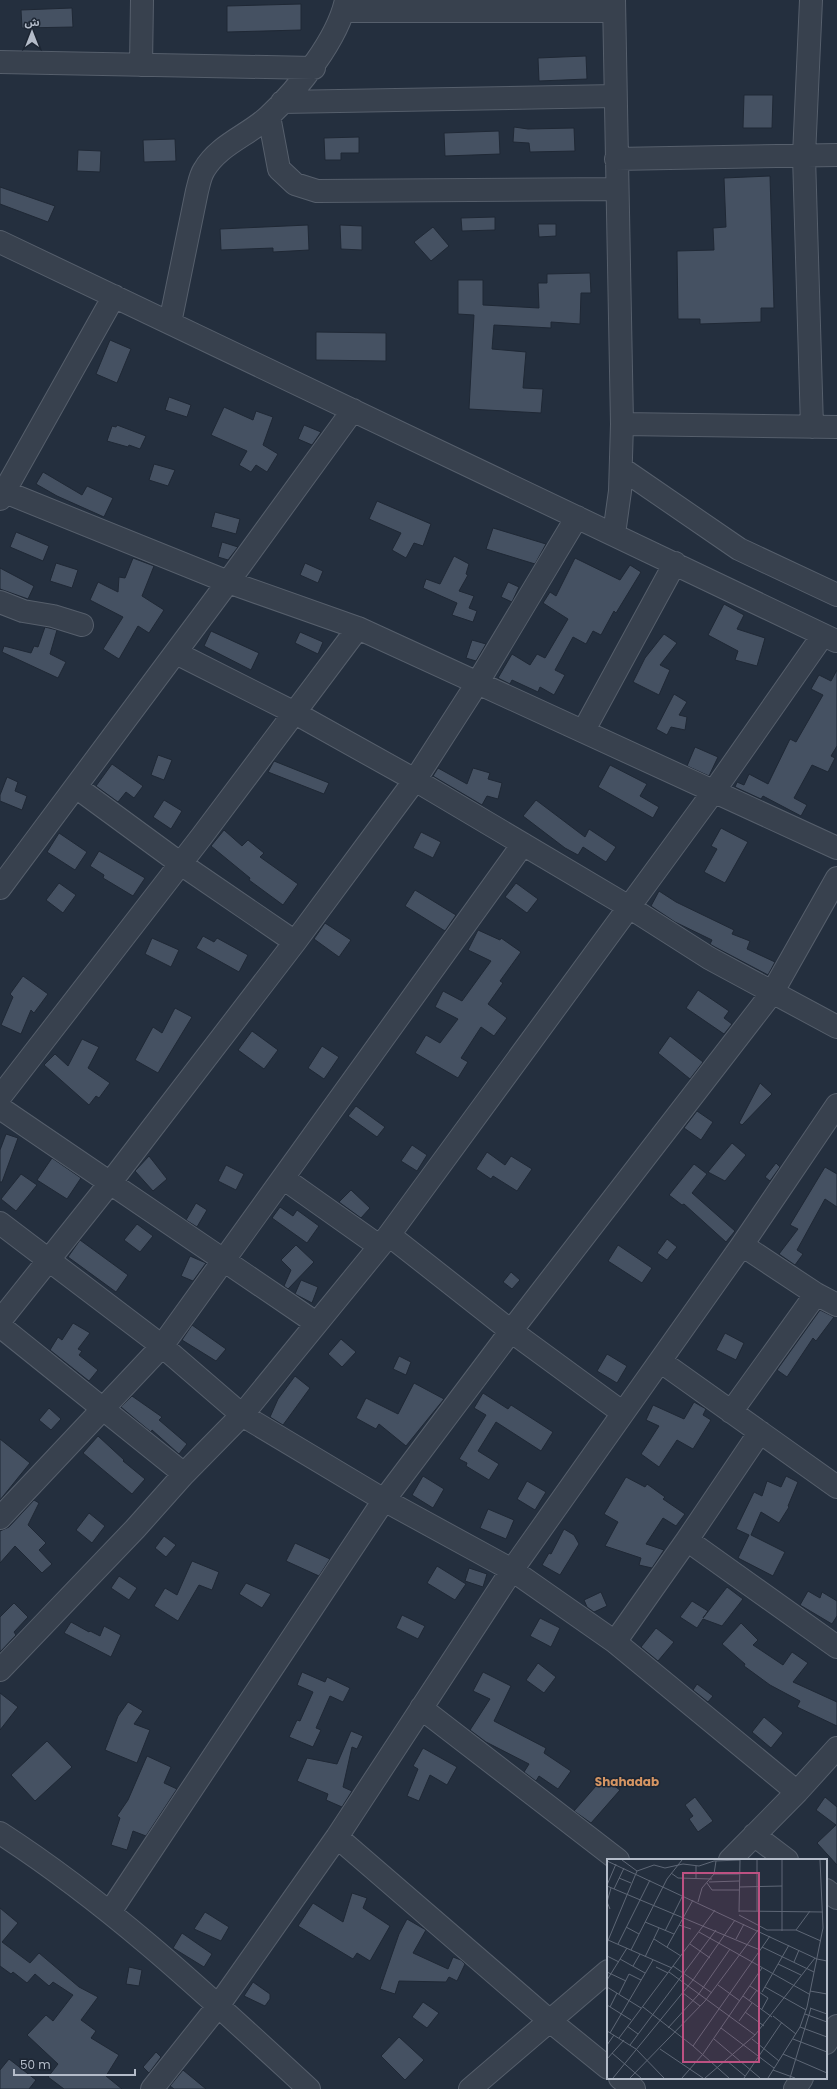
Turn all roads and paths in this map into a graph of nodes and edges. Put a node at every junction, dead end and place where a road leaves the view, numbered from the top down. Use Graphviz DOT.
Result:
graph roads {
  1 [pos="142,0"];
  2 [pos="811,0"];
  3 [pos="345,6"];
  4 [pos="613,6"];
  5 [pos="0,62"];
  6 [pos="141,65"];
  7 [pos="314,68"];
  8 [pos="614,96"];
  9 [pos="275,109"];
  10 [pos="837,155"];
  11 [pos="804,156"];
  12 [pos="616,159"];
  13 [pos="616,189"];
  14 [pos="0,242"];
  15 [pos="114,296"];
  16 [pos="170,323"];
  17 [pos="353,410"];
  18 [pos="622,424"];
  19 [pos="812,427"];
  20 [pos="837,427"];
  21 [pos="621,468"];
  22 [pos="1,493"];
  23 [pos="577,517"];
  24 [pos="614,534"];
  25 [pos="675,563"];
  26 [pos="228,582"];
  27 [pos="837,595"];
  28 [pos="0,602"];
  29 [pos="82,625"];
  30 [pos="358,628"];
  31 [pos="830,638"];
  32 [pos="176,653"];
  33 [pos="478,682"];
  34 [pos="295,713"];
  35 [pos="584,730"];
  36 [pos="415,780"];
  37 [pos="76,787"];
  38 [pos="714,791"];
  39 [pos="522,844"];
  40 [pos="837,848"];
  41 [pos="181,864"];
  42 [pos="837,878"];
  43 [pos="0,888"];
  44 [pos="629,907"];
  45 [pos="295,942"];
  46 [pos="772,994"];
  47 [pos="837,1027"];
  48 [pos="0,1097"];
  49 [pos="837,1105"];
  50 [pos="0,1108"];
  51 [pos="283,1178"];
  52 [pos="110,1183"];
  53 [pos="0,1223"];
  54 [pos="384,1240"];
  55 [pos="742,1245"];
  56 [pos="48,1259"];
  57 [pos="224,1260"];
  58 [pos="816,1294"];
  59 [pos="837,1305"];
  60 [pos="0,1321"];
  61 [pos="316,1323"];
  62 [pos="0,1326"];
  63 [pos="511,1331"];
  64 [pos="162,1346"];
  65 [pos="660,1362"];
  66 [pos="104,1408"];
  67 [pos="731,1412"];
  68 [pos="623,1413"];
  69 [pos="242,1415"];
  70 [pos="760,1432"];
  71 [pos="184,1474"];
  72 [pos="837,1487"];
  73 [pos="384,1500"];
  74 [pos="0,1518"];
  75 [pos="687,1540"];
  76 [pos="512,1570"];
  77 [pos="615,1642"];
  78 [pos="837,1647"];
  79 [pos="0,1670"];
  80 [pos="421,1708"];
  81 [pos="837,1748"];
  82 [pos="797,1792"];
  83 [pos="0,1833"];
  84 [pos="754,1835"];
  85 [pos="336,1837"];
  86 [pos="617,1859"];
  87 [pos="731,1859"];
  88 [pos="786,1859"];
  89 [pos="827,1891"];
  90 [pos="837,1898"];
  91 [pos="110,1912"];
  92 [pos="607,1973"];
  93 [pos="218,2006"];
  94 [pos="827,2017"];
  95 [pos="550,2022"];
  96 [pos="837,2025"];
  97 [pos="827,2041"];
  98 [pos="607,2067"];
  99 [pos="621,2079"];
  100 [pos="801,2079"];
  101 [pos="480,2086"];
  102 [pos="152,2089"];
  103 [pos="309,2089"];
  104 [pos="634,2089"];
  105 [pos="795,2089"];
  1 -- 6 [label="street"];
  2 -- 11 [label="street"];
  3 -- 4 [label="street"];
  3 -- 7 [label="street"];
  4 -- 8 [label="street"];
  5 -- 6 [label="street"];
  6 -- 7 [label="street"];
  7 -- 9 [label="street"];
  8 -- 9 [label="street"];
  8 -- 12 [label="street"];
  9 -- 13 [label="street"];
  9 -- 16 [label="street"];
  10 -- 11 [label="street"];
  11 -- 12 [label="street"];
  11 -- 19 [label="street"];
  12 -- 13 [label="street"];
  13 -- 18 [label="street"];
  14 -- 15 [label="street"];
  15 -- 16 [label="street"];
  15 -- 22 [label="street"];
  16 -- 17 [label="street"];
  17 -- 23 [label="street"];
  17 -- 26 [label="street"];
  18 -- 19 [label="street"];
  18 -- 21 [label="street"];
  19 -- 20 [label="street"];
  21 -- 24 [label="street"];
  21 -- 27 [label="street"];
  22 -- 26 [label="street"];
  23 -- 24 [label="street"];
  23 -- 33 [label="street"];
  24 -- 25 [label="street"];
  25 -- 31 [label="street"];
  25 -- 35 [label="street"];
  26 -- 30 [label="street"];
  26 -- 32 [label="street"];
  28 -- 29 [label="street"];
  30 -- 33 [label="street"];
  30 -- 34 [label="street"];
  31 -- 38 [label="street"];
  32 -- 34 [label="street"];
  32 -- 37 [label="street"];
  33 -- 35 [label="street"];
  33 -- 36 [label="street"];
  34 -- 36 [label="street"];
  34 -- 41 [label="street"];
  35 -- 38 [label="street"];
  36 -- 39 [label="street"];
  36 -- 45 [label="street"];
  37 -- 41 [label="street"];
  37 -- 43 [label="street"];
  38 -- 40 [label="street"];
  38 -- 44 [label="street"];
  39 -- 44 [label="street"];
  39 -- 51 [label="street"];
  41 -- 45 [label="street"];
  41 -- 48 [label="street"];
  42 -- 46 [label="street"];
  44 -- 46 [label="street"];
  44 -- 54 [label="street"];
  45 -- 52 [label="street"];
  46 -- 47 [label="street"];
  46 -- 63 [label="street"];
  49 -- 55 [label="street"];
  50 -- 52 [label="street"];
  51 -- 54 [label="street"];
  51 -- 57 [label="street"];
  52 -- 56 [label="street"];
  52 -- 57 [label="street"];
  53 -- 56 [label="street"];
  54 -- 61 [label="street"];
  54 -- 63 [label="street"];
  55 -- 58 [label="street"];
  55 -- 65 [label="street"];
  56 -- 60 [label="street"];
  56 -- 64 [label="street"];
  57 -- 61 [label="street"];
  57 -- 64 [label="street"];
  58 -- 59 [label="street"];
  58 -- 67 [label="street"];
  61 -- 69 [label="street"];
  62 -- 66 [label="street"];
  63 -- 68 [label="street"];
  63 -- 73 [label="street"];
  64 -- 66 [label="street"];
  64 -- 69 [label="street"];
  65 -- 67 [label="street"];
  65 -- 68 [label="street"];
  66 -- 71 [label="street"];
  66 -- 74 [label="street"];
  67 -- 70 [label="street"];
  68 -- 76 [label="street"];
  69 -- 71 [label="street"];
  69 -- 73 [label="street"];
  70 -- 72 [label="street"];
  70 -- 75 [label="street"];
  71 -- 79 [label="street"];
  73 -- 76 [label="street"];
  73 -- 91 [label="street"];
  75 -- 77 [label="street"];
  75 -- 78 [label="street"];
  76 -- 77 [label="street"];
  76 -- 80 [label="street"];
  77 -- 82 [label="street"];
  80 -- 85 [label="street"];
  80 -- 86 [label="street"];
  81 -- 82 [label="street"];
  82 -- 84 [label="street"];
  83 -- 91 [label="street"];
  84 -- 87 [label="street"];
  84 -- 88 [label="street"];
  85 -- 93 [label="street"];
  85 -- 95 [label="street"];
  89 -- 90 [label="street"];
  91 -- 93 [label="street"];
  92 -- 95 [label="street"];
  93 -- 102 [label="street"];
  93 -- 103 [label="street"];
  94 -- 96 [label="street"];
  95 -- 98 [label="street"];
  95 -- 101 [label="street"];
  96 -- 97 [label="street"];
  99 -- 104 [label="street"];
  100 -- 105 [label="street"];
}
